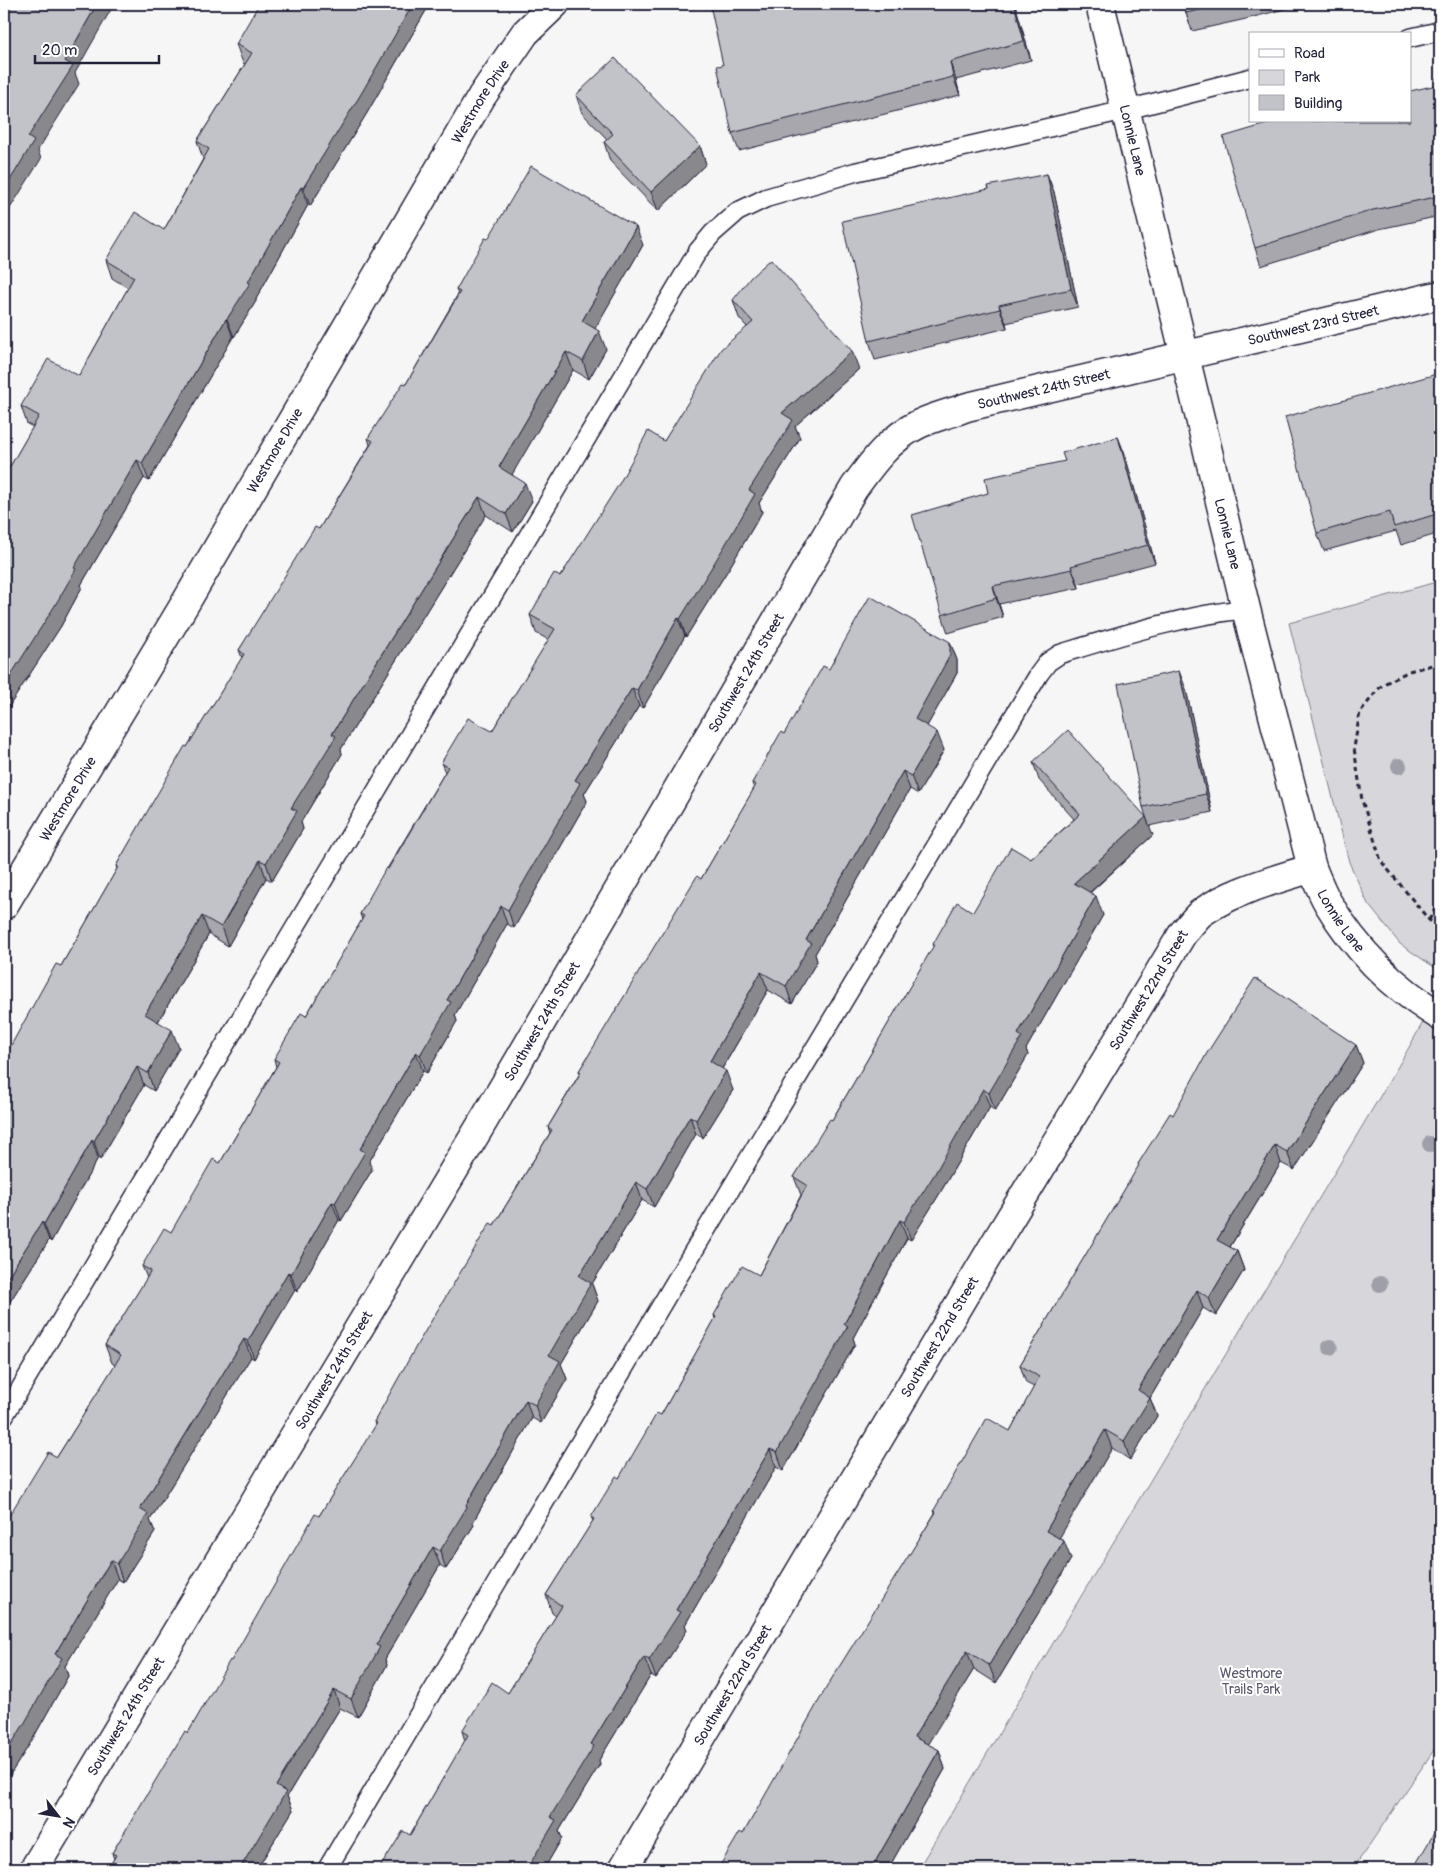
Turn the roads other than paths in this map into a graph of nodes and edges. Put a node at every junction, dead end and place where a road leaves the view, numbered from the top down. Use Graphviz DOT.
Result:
graph roads {
  1 [pos="554,4"];
  2 [pos="1100,4"];
  3 [pos="1440,31"];
  4 [pos="1412,38"];
  5 [pos="1249,78"];
  6 [pos="1126,110"];
  7 [pos="1440,295"];
  8 [pos="1186,356"];
  9 [pos="1246,608"];
  10 [pos="1312,868"];
  11 [pos="4,905"];
  12 [pos="1440,1016"];
  13 [pos="4,1416"];
  14 [pos="34,1869"];
  15 [pos="327,1869"];
  16 [pos="623,1869"];
  1 -- 11 [label="street, Westmore Drive"];
  2 -- 6 [label="street, Lonnie Lane"];
  3 -- 4 [label="lane"];
  5 -- 6 [label="lane"];
  6 -- 8 [label="street, Lonnie Lane"];
  6 -- 13 [label="lane"];
  7 -- 8 [label="street, Southwest 23rd Street"];
  8 -- 9 [label="street, Lonnie Lane"];
  8 -- 14 [label="street, Southwest 24th Street"];
  9 -- 10 [label="street, Lonnie Lane"];
  9 -- 15 [label="lane"];
  10 -- 12 [label="street, Lonnie Lane"];
  10 -- 16 [label="street, Southwest 22nd Street"];
}
